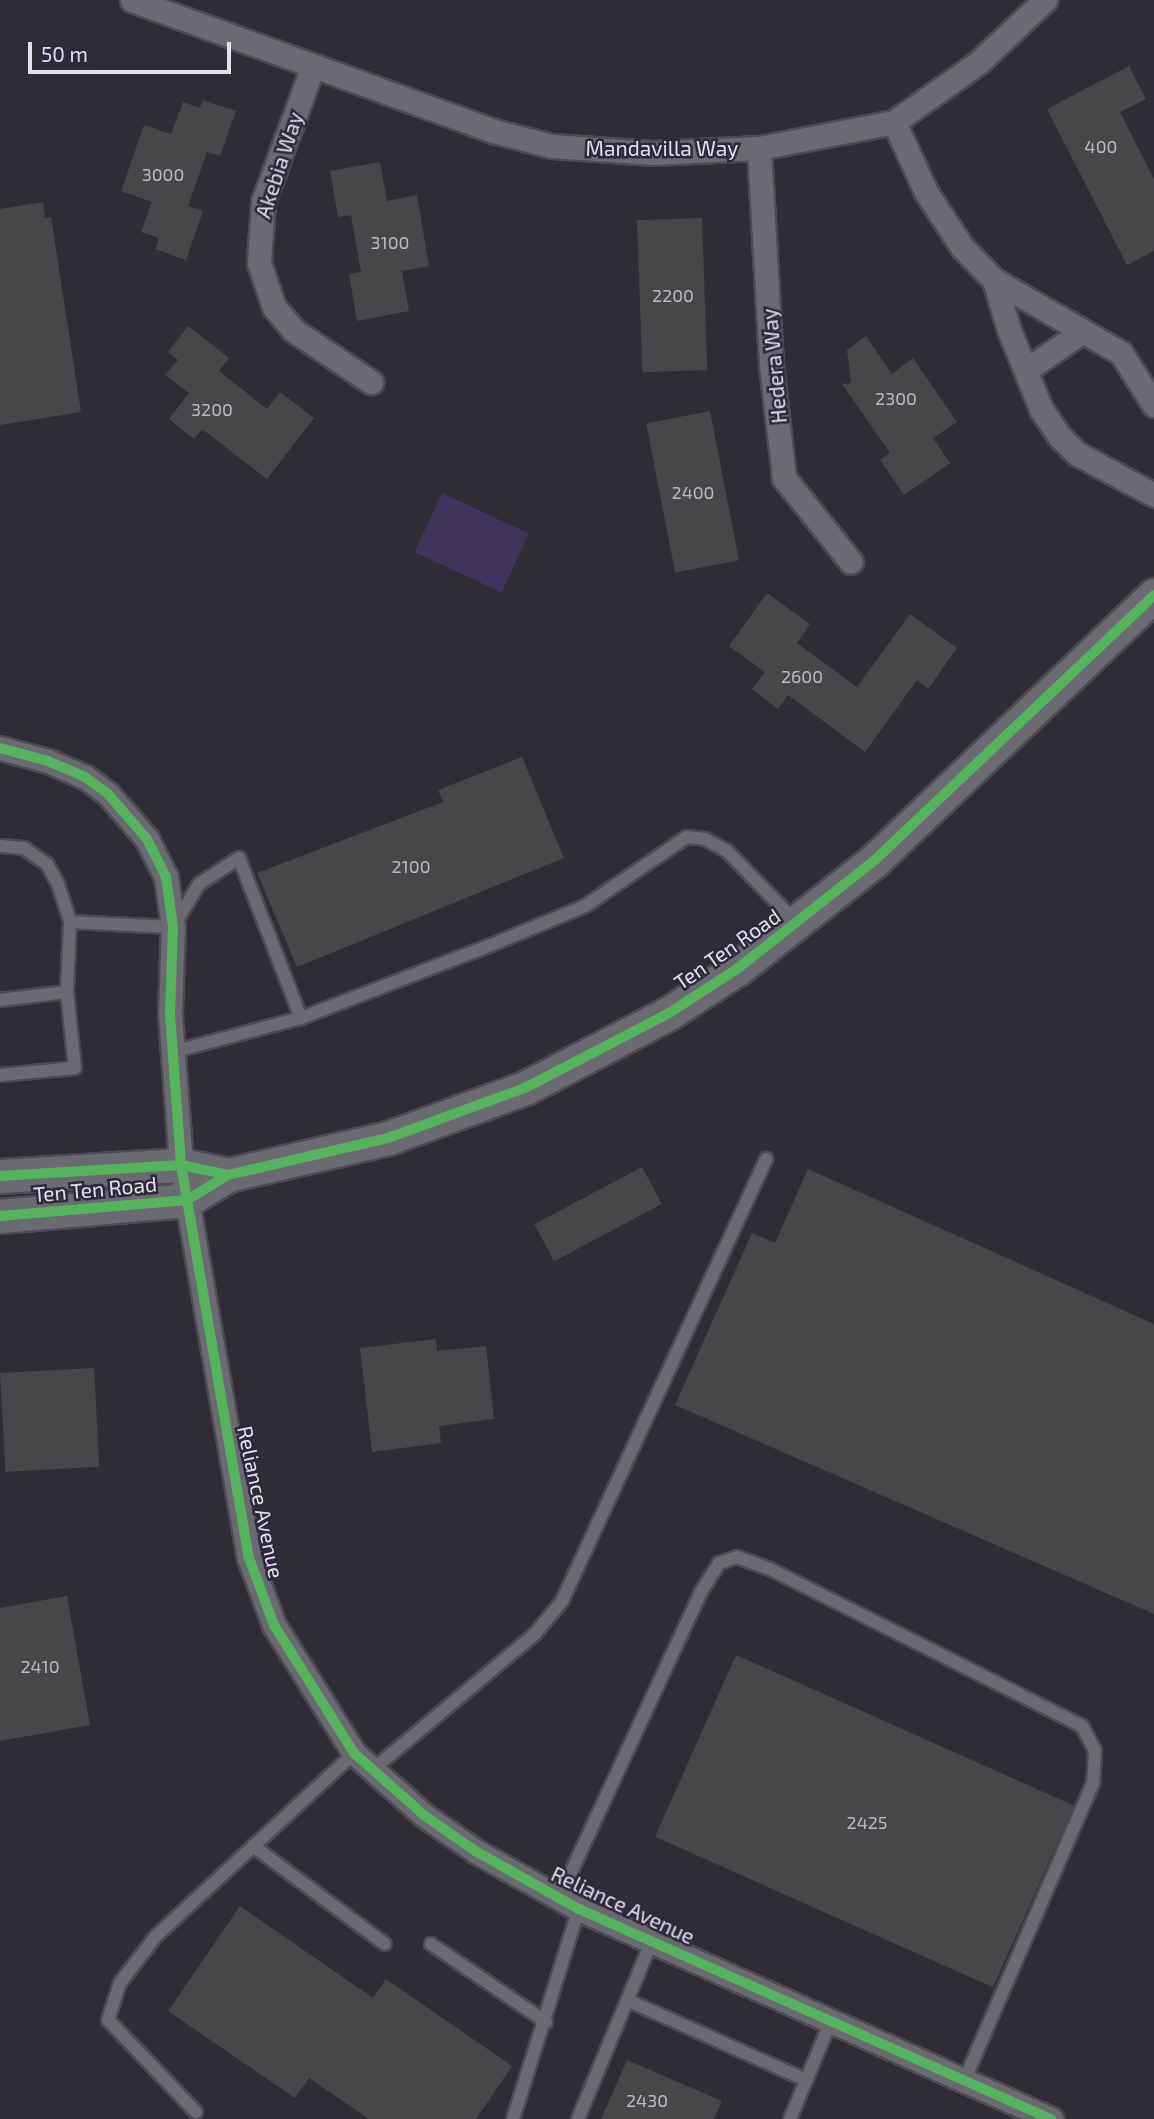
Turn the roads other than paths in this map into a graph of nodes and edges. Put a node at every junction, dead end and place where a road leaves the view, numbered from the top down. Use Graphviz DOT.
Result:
graph roads {
  1 [pos="132,0"];
  2 [pos="1045,0"];
  3 [pos="313,66"];
  4 [pos="894,122"];
  5 [pos="760,148"];
  6 [pos="994,280"];
  7 [pos="1083,331"];
  8 [pos="1026,370"];
  9 [pos="372,382"];
  10 [pos="1154,405"];
  11 [pos="1154,495"];
  12 [pos="851,562"];
  13 [pos="1154,595"];
  14 [pos="0,748"];
  15 [pos="0,846"];
  16 [pos="70,922"];
  17 [pos="797,923"];
  18 [pos="173,928"];
  19 [pos="67,992"];
  20 [pos="0,1000"];
  21 [pos="301,1018"];
  22 [pos="172,1052"];
  23 [pos="0,1075"];
  24 [pos="766,1159"];
  25 [pos="181,1165"];
  26 [pos="228,1175"];
  27 [pos="0,1176"];
  28 [pos="187,1200"];
  29 [pos="0,1216"];
  30 [pos="354,1753"];
  31 [pos="371,1771"];
  32 [pos="253,1846"];
  33 [pos="569,1903"];
  34 [pos="652,1940"];
  35 [pos="385,1944"];
  36 [pos="431,1944"];
  37 [pos="627,2000"];
  38 [pos="831,2021"];
  39 [pos="546,2022"];
  40 [pos="806,2080"];
  41 [pos="964,2081"];
  42 [pos="195,2112"];
  43 [pos="513,2119"];
  44 [pos="578,2119"];
  45 [pos="790,2119"];
  46 [pos="1051,2119"];
  1 -- 3 [label="street, Mandavilla Way"];
  2 -- 4 [label="street, Mandavilla Way"];
  3 -- 5 [label="street, Mandavilla Way"];
  3 -- 9 [label="street, Akebia Way"];
  4 -- 5 [label="street, Mandavilla Way"];
  4 -- 6 [label="street"];
  5 -- 12 [label="street, Hedera Way"];
  6 -- 7 [label="street"];
  6 -- 8 [label="street"];
  7 -- 8 [label="street"];
  7 -- 10 [label="street"];
  8 -- 11 [label="street"];
  13 -- 17 [label="main road, Ten Ten Road"];
  14 -- 18 [label="street, Reliance Avenue"];
  15 -- 16 [label="lane"];
  16 -- 18 [label="lane"];
  16 -- 19 [label="lane"];
  17 -- 21 [label="lane"];
  17 -- 26 [label="main road, Ten Ten Road"];
  18 -- 21 [label="lane"];
  18 -- 22 [label="street, Reliance Avenue"];
  19 -- 20 [label="lane"];
  19 -- 23 [label="lane"];
  21 -- 22 [label="lane"];
  22 -- 25 [label="street, Reliance Avenue"];
  24 -- 31 [label="lane"];
  25 -- 26 [label="main road, Ten Ten Road"];
  25 -- 27 [label="main road, Ten Ten Road"];
  25 -- 28 [label="street, Reliance Avenue"];
  26 -- 28 [label="main road, Ten Ten Road"];
  28 -- 29 [label="main road, Ten Ten Road"];
  28 -- 30 [label="street, Reliance Avenue"];
  30 -- 31 [label="street, Reliance Avenue"];
  30 -- 32 [label="lane"];
  31 -- 33 [label="street, Reliance Avenue"];
  32 -- 35 [label="lane"];
  32 -- 42 [label="lane"];
  33 -- 34 [label="street, Reliance Avenue"];
  33 -- 39 [label="lane"];
  33 -- 41 [label="lane"];
  34 -- 37 [label="lane"];
  34 -- 38 [label="street, Reliance Avenue"];
  36 -- 39 [label="lane"];
  37 -- 40 [label="lane"];
  37 -- 44 [label="lane"];
  38 -- 40 [label="lane"];
  38 -- 41 [label="street, Reliance Avenue"];
  39 -- 43 [label="lane"];
  40 -- 45 [label="lane"];
  41 -- 46 [label="street, Reliance Avenue"];
}
